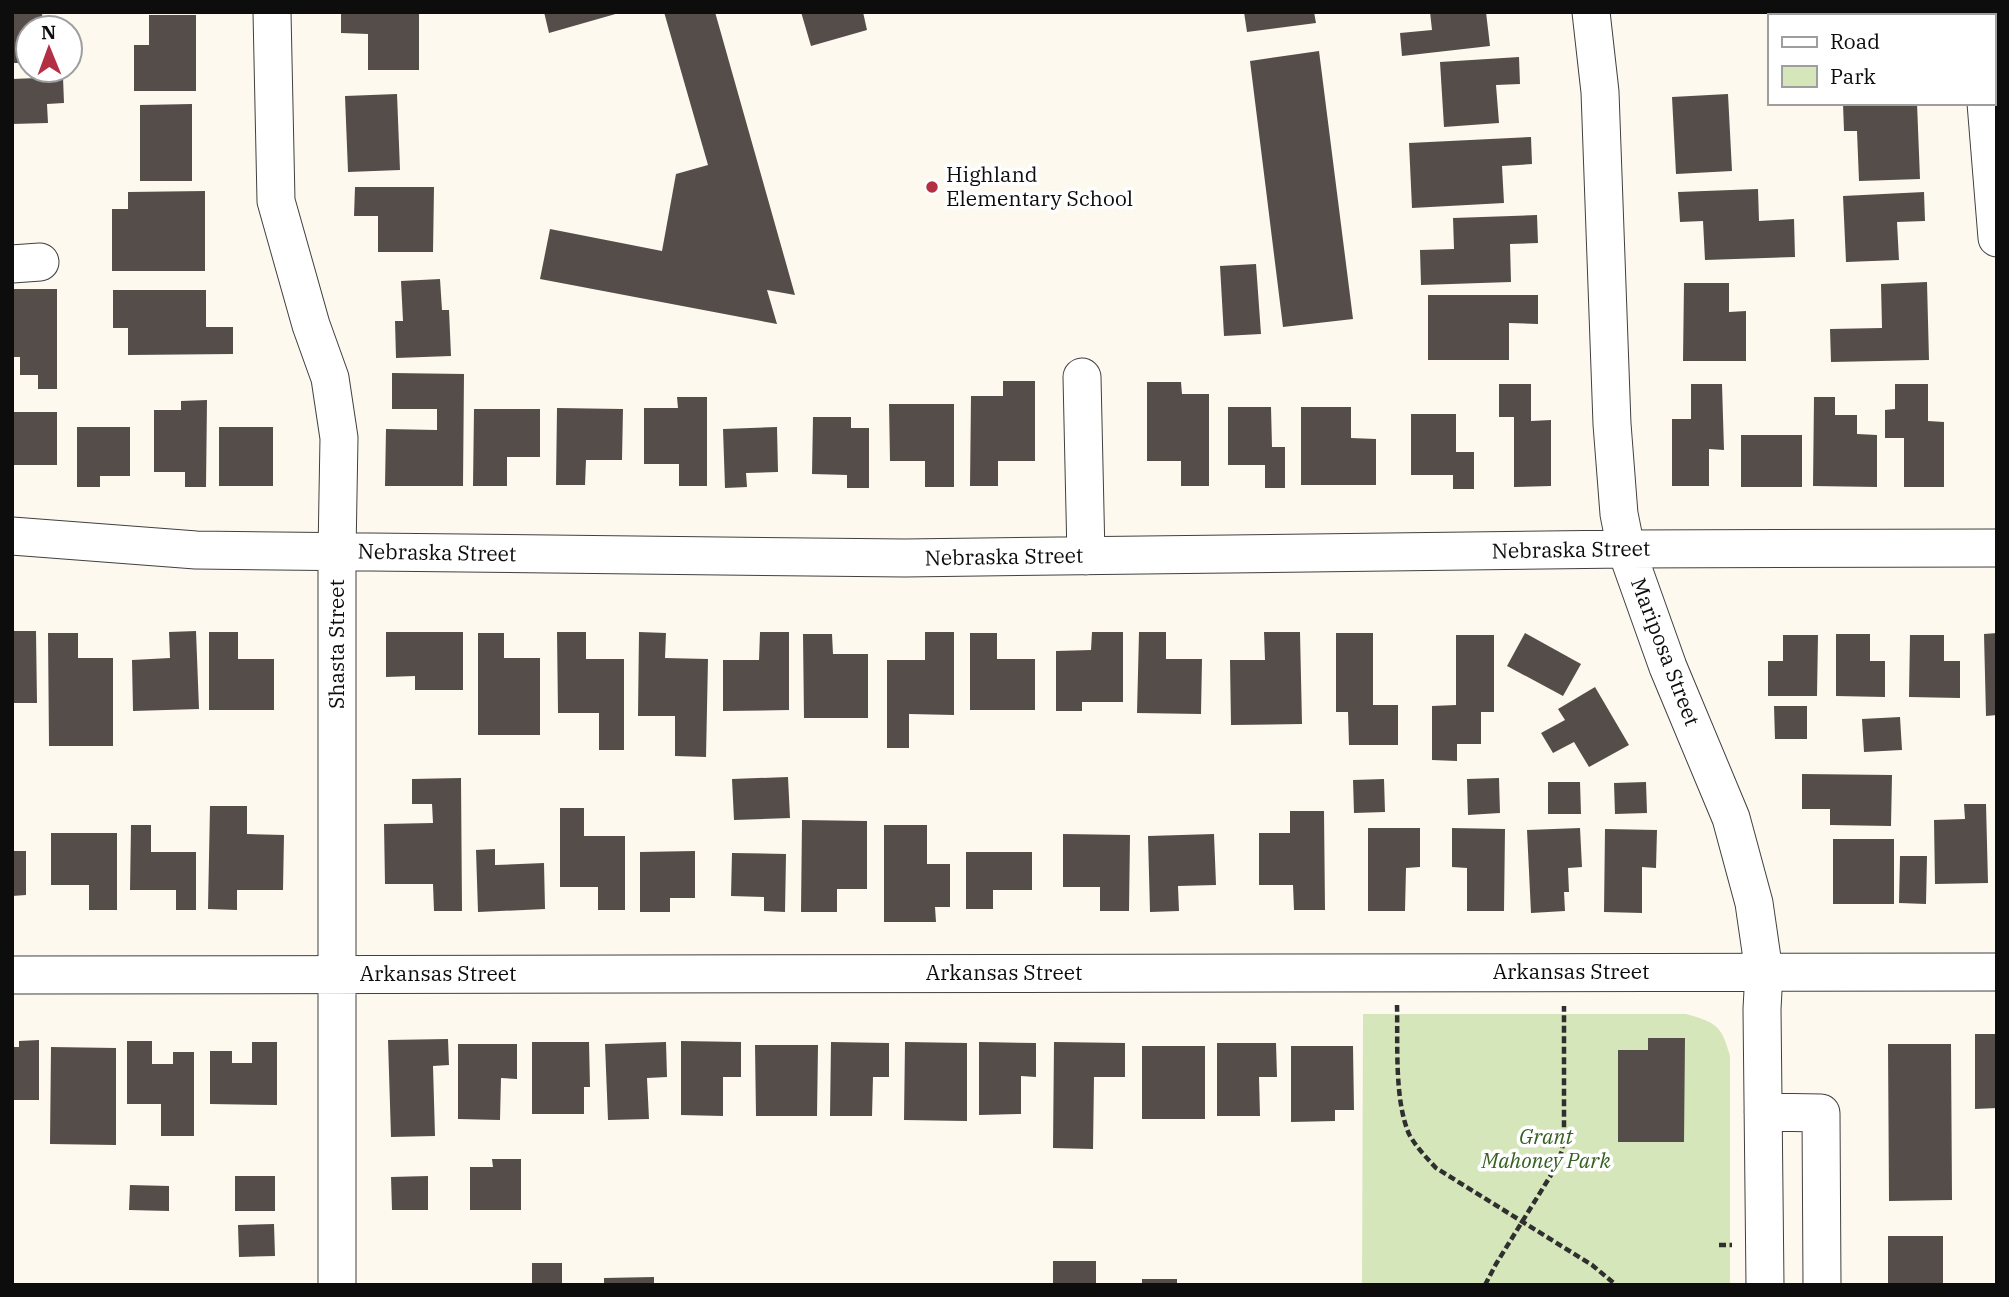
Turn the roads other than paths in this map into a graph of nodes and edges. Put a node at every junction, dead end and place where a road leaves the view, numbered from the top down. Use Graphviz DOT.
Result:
graph roads {
  1 [pos="272,12"];
  2 [pos="1591,12"];
  3 [pos="1986,105"];
  4 [pos="1997,238"];
  5 [pos="1082,377"];
  6 [pos="12,536"];
  7 [pos="1997,548"];
  8 [pos="1626,549"];
  9 [pos="337,552"];
  10 [pos="1086,556"];
  11 [pos="1764,972"];
  12 [pos="1997,972"];
  13 [pos="338,974"];
  14 [pos="12,975"];
  15 [pos="1763,1112"];
  16 [pos="337,1285"];
  17 [pos="1765,1285"];
  18 [pos="1822,1285"];
  1 -- 9 [label="street, Shasta Street"];
  2 -- 8 [label="street, Mariposa Street"];
  3 -- 4 [label="street"];
  5 -- 10 [label="street"];
  6 -- 9 [label="street, Nebraska Street"];
  7 -- 8 [label="street, Nebraska Street"];
  8 -- 10 [label="street, Nebraska Street"];
  8 -- 11 [label="street, Mariposa Street"];
  9 -- 10 [label="street, Nebraska Street"];
  9 -- 13 [label="street, Shasta Street"];
  11 -- 12 [label="street, Arkansas Street"];
  11 -- 13 [label="street, Arkansas Street"];
  11 -- 15 [label="street, Mariposa Street"];
  13 -- 14 [label="street, Arkansas Street"];
  13 -- 16 [label="street, Shasta Street"];
  15 -- 17 [label="street, Mariposa Street"];
  15 -- 18 [label="street"];
}
